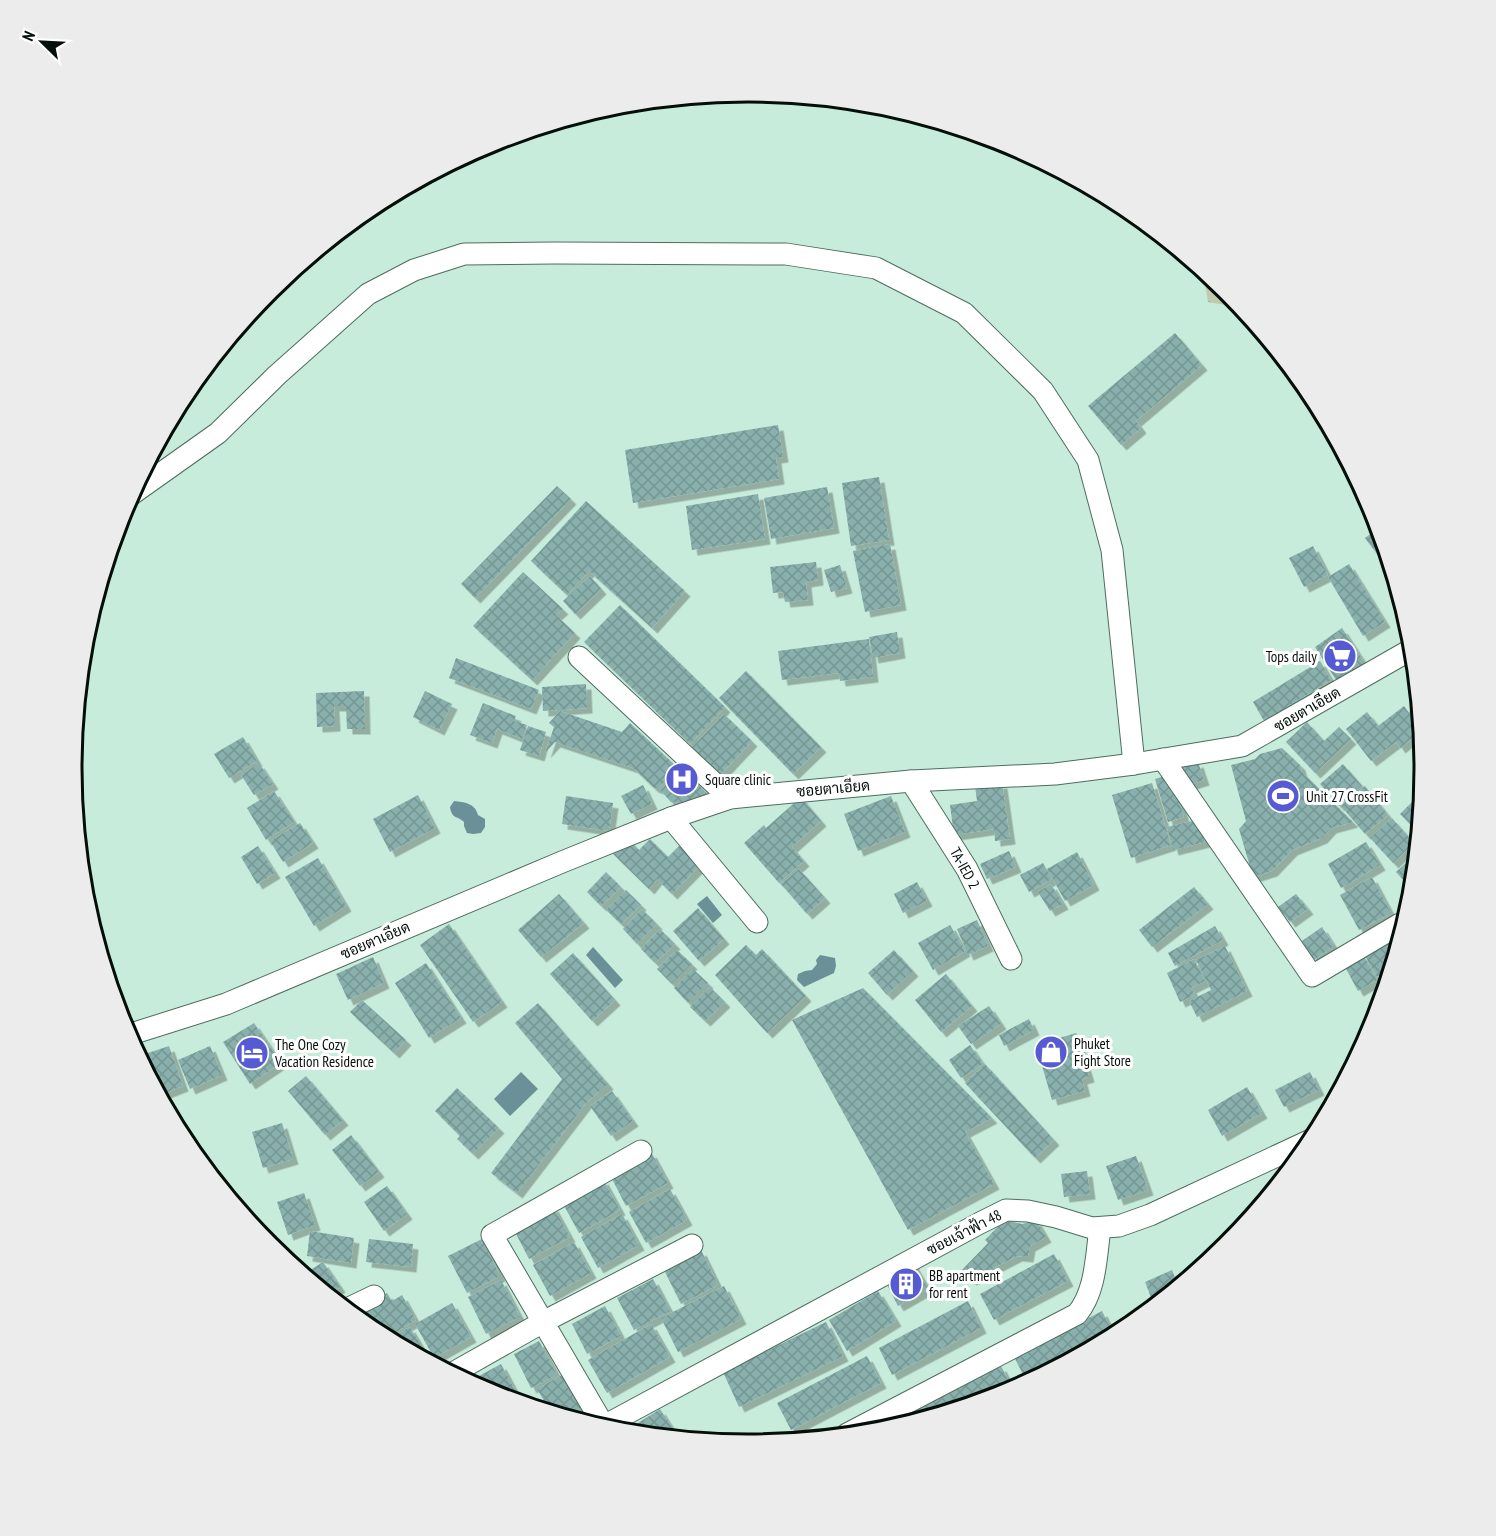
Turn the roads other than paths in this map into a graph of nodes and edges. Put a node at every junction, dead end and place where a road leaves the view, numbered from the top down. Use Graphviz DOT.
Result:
graph roads {
  1 [pos="146,484"];
  2 [pos="1404,654"];
  3 [pos="579,657"];
  4 [pos="1163,759"];
  5 [pos="1134,764"];
  6 [pos="911,781"];
  7 [pos="730,798"];
  8 [pos="671,818"];
  9 [pos="757,922"];
  10 [pos="1394,928"];
  11 [pos="1011,959"];
  12 [pos="137,1032"];
  13 [pos="1295,1147"];
  14 [pos="641,1151"];
  15 [pos="1100,1228"];
  16 [pos="692,1245"];
  17 [pos="374,1296"];
  18 [pos="355,1305"];
  19 [pos="543,1322"];
  20 [pos="461,1368"];
  21 [pos="597,1416"];
  22 [pos="614,1420"];
  23 [pos="869,1422"];
  1 -- 5 [label="street"];
  2 -- 4 [label="street, ซอยตาเอียด"];
  3 -- 7 [label="street"];
  4 -- 5 [label="street, ซอยตาเอียด"];
  4 -- 10 [label="street"];
  5 -- 6 [label="street, ซอยตาเอียด"];
  6 -- 7 [label="street, ซอยตาเอียด"];
  6 -- 11 [label="street, TA-IED 2"];
  7 -- 8 [label="street, ซอยตาเอียด"];
  8 -- 9 [label="street"];
  8 -- 12 [label="street, ซอยตาเอียด"];
  13 -- 15 [label="street, ซอยเจ้าฟ้า 48"];
  14 -- 19 [label="street"];
  15 -- 22 [label="street, ซอยเจ้าฟ้า 48"];
  15 -- 23 [label="street"];
  16 -- 19 [label="street"];
  17 -- 18 [label="street"];
  19 -- 20 [label="street"];
  19 -- 21 [label="street"];
}
